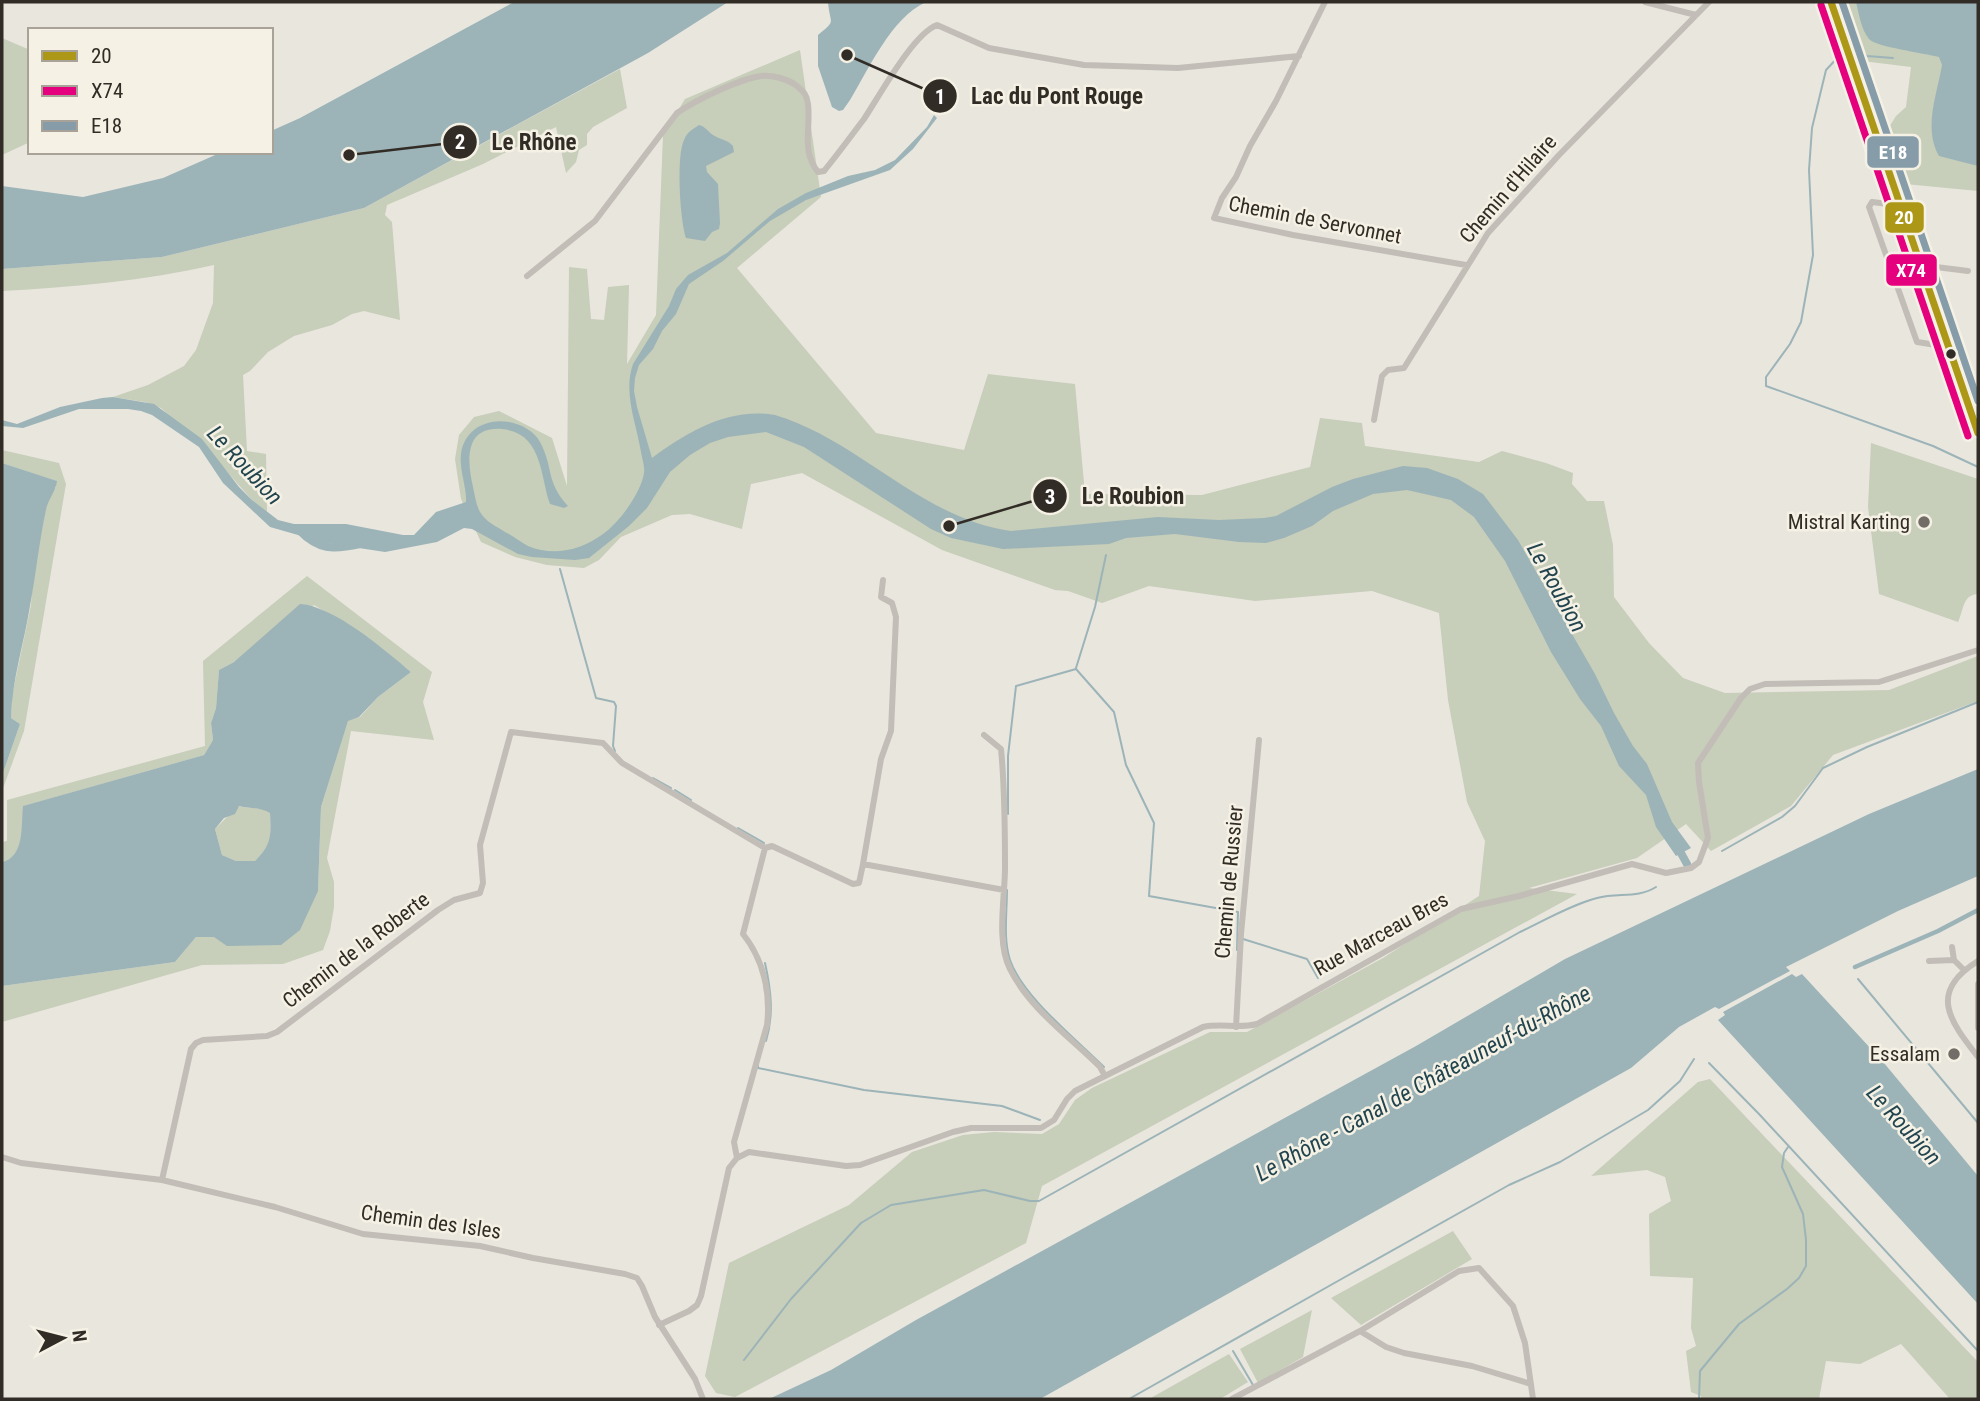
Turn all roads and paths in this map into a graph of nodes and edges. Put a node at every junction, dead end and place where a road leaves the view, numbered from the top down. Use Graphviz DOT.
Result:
graph roads {
  1 [pos="1325,2"];
  2 [pos="1645,2"];
  3 [pos="1709,2"];
  4 [pos="1831,2"];
  5 [pos="1696,15"];
  6 [pos="1298,56"];
  7 [pos="1898,200"];
  8 [pos="1466,265"];
  9 [pos="1922,269"];
  10 [pos="1968,271"];
  11 [pos="527,276"];
  12 [pos="1949,347"];
  13 [pos="1374,420"];
  14 [pos="1978,433"];
  15 [pos="883,580"];
  16 [pos="1978,650"];
  17 [pos="984,735"];
  18 [pos="1259,740"];
  19 [pos="767,847"];
  20 [pos="863,864"];
  21 [pos="1004,890"];
  22 [pos="1952,947"];
  23 [pos="1954,960"];
  24 [pos="1929,961"];
  25 [pos="1978,961"];
  26 [pos="1964,970"];
  27 [pos="1978,984"];
  28 [pos="1236,1027"];
  29 [pos="1978,1028"];
  30 [pos="1978,1057"];
  31 [pos="1105,1076"];
  32 [pos="2,1157"];
  33 [pos="737,1158"];
  34 [pos="162,1180"];
  35 [pos="659,1325"];
  36 [pos="1360,1331"];
  37 [pos="1531,1384"];
  38 [pos="703,1399"];
  39 [pos="1232,1399"];
  40 [pos="1534,1399"];
  1 -- 6 [label="street"];
  2 -- 5 [label="street"];
  3 -- 5 [label="street, Chemin d'Hilaire"];
  4 -- 7 [label="main road"];
  5 -- 8 [label="street, Chemin d'Hilaire"];
  6 -- 8 [label="street, Chemin de Servonnet"];
  6 -- 11 [label="street"];
  7 -- 9 [label="main road"];
  7 -- 12 [label="street"];
  8 -- 13 [label="street, Chemin d'Hilaire"];
  9 -- 10 [label="street"];
  9 -- 12 [label="main road"];
  12 -- 14 [label="main road"];
  15 -- 20 [label="street"];
  16 -- 28 [label="street, Rue Marceau Bres"];
  17 -- 21 [label="street"];
  18 -- 28 [label="street, Chemin de Russier"];
  19 -- 20 [label="street"];
  19 -- 33 [label="street"];
  19 -- 34 [label="street, Chemin de la Roberte"];
  20 -- 21 [label="street"];
  21 -- 31 [label="street"];
  22 -- 23 [label="street"];
  23 -- 24 [label="street"];
  23 -- 26 [label="street"];
  25 -- 26 [label="street"];
  26 -- 30 [label="street"];
  27 -- 29 [label="street"];
  28 -- 31 [label="street, Rue Marceau Bres"];
  31 -- 33 [label="street, Rue Marceau Bres"];
  32 -- 34 [label="street, Chemin des Isles"];
  33 -- 35 [label="street"];
  34 -- 35 [label="street, Chemin des Isles"];
  35 -- 38 [label="street, Chemin des Isles"];
  36 -- 37 [label="street"];
  36 -- 37 [label="street"];
  36 -- 39 [label="street"];
  37 -- 40 [label="street"];
}
